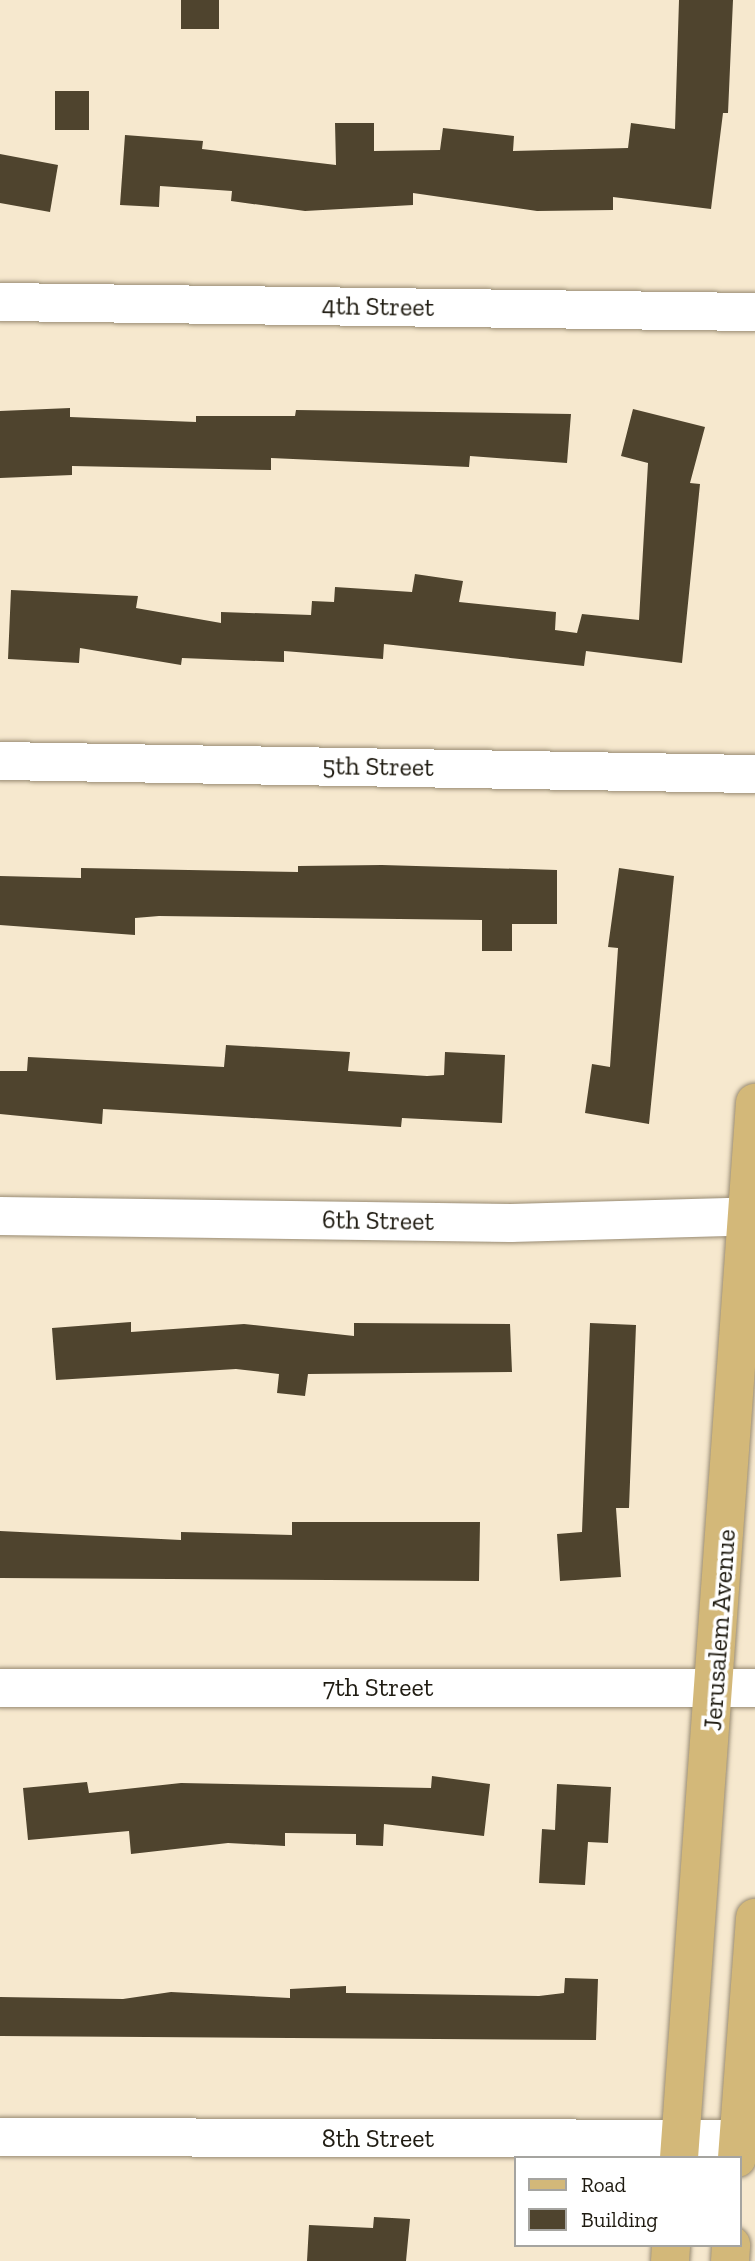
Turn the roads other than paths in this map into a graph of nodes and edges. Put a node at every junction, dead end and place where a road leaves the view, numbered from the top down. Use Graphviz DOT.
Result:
graph roads {
  1 [pos="0,302"];
  2 [pos="755,312"];
  3 [pos="0,761"];
  4 [pos="755,774"];
  5 [pos="755,1103"];
  6 [pos="0,1216"];
  7 [pos="751,1216"];
  8 [pos="0,1688"];
  9 [pos="716,1688"];
  10 [pos="755,1688"];
  11 [pos="755,1918"];
  12 [pos="0,2137"];
  13 [pos="744,2145"];
  14 [pos="680,2148"];
  1 -- 2 [label="street, 4th Street"];
  3 -- 4 [label="street, 5th Street"];
  5 -- 7 [label="main road, Jerusalem Avenue"];
  6 -- 7 [label="street, 6th Street"];
  7 -- 9 [label="main road, Jerusalem Avenue"];
  8 -- 9 [label="street, 7th Street"];
  9 -- 10 [label="street, 7th Street"];
  9 -- 14 [label="main road, Jerusalem Avenue"];
  11 -- 13 [label="main road"];
  12 -- 14 [label="street, 8th Street"];
  13 -- 14 [label="street, 8th Street"];
}
